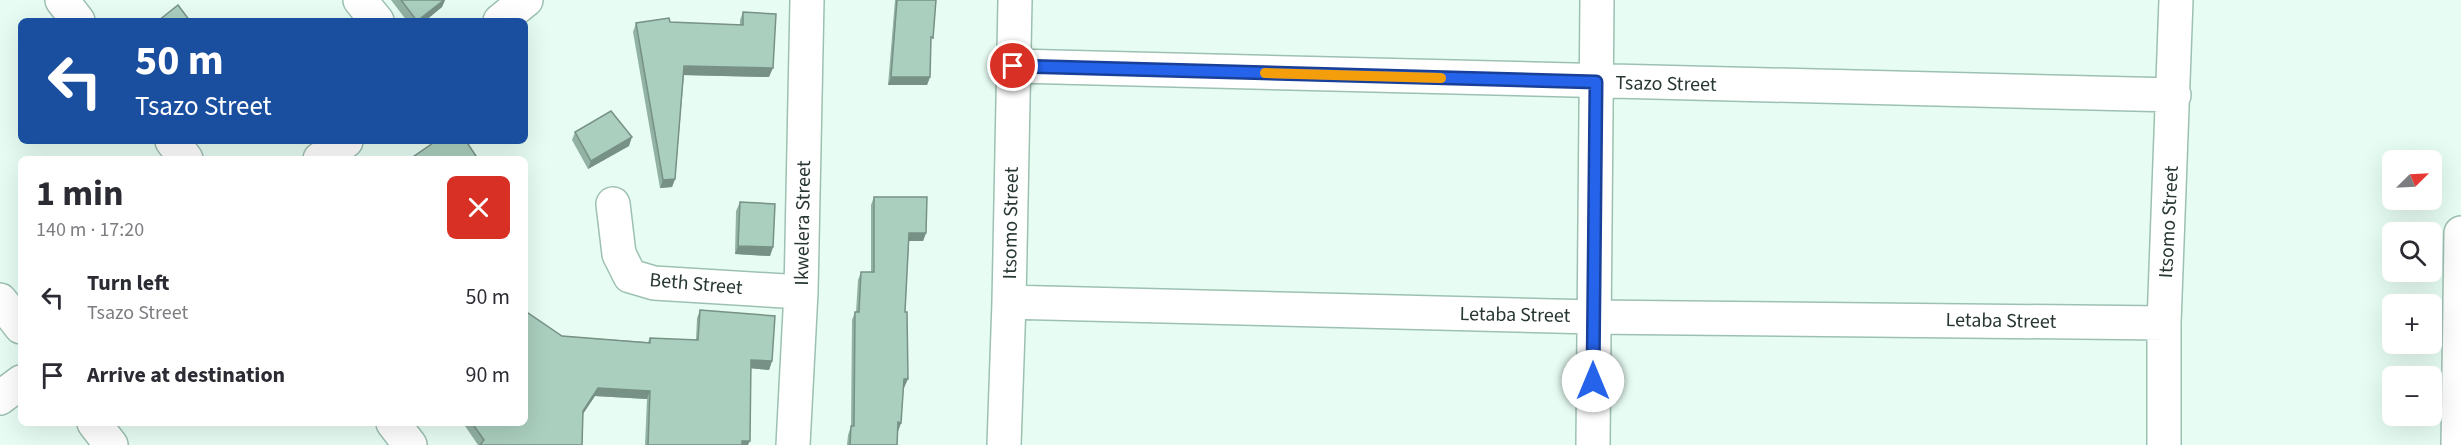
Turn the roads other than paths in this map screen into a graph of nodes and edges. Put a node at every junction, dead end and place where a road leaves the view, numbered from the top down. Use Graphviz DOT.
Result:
graph roads {
  1 [pos="62,0"];
  2 [pos="360,0"];
  3 [pos="526,0"];
  4 [pos="807,0"];
  5 [pos="1015,0"];
  6 [pos="1597,0"];
  7 [pos="2176,0"];
  8 [pos="76,18"];
  9 [pos="375,18"];
  10 [pos="504,18"];
  11 [pos="1013,66"];
  12 [pos="1596,82"];
  13 [pos="2174,95"];
  14 [pos="174,144"];
  15 [pos="342,144"];
  16 [pos="184,156"];
  17 [pos="324,156"];
  18 [pos="613,204"];
  19 [pos="2461,233"];
  20 [pos="801,292"];
  21 [pos="0,300"];
  22 [pos="1009,302"];
  23 [pos="1593,317"];
  24 [pos="18,323"];
  25 [pos="2164,323"];
  26 [pos="18,384"];
  27 [pos="0,398"];
  28 [pos="96,426"];
  29 [pos="395,426"];
  30 [pos="111,445"];
  31 [pos="411,445"];
  32 [pos="793,445"];
  33 [pos="1004,445"];
  34 [pos="1593,445"];
  35 [pos="2164,445"];
  36 [pos="2458,445"];
  1 -- 8 [label="street"];
  2 -- 9 [label="street"];
  3 -- 10 [label="street"];
  4 -- 20 [label="street, Ikwelera Street"];
  5 -- 11 [label="street, Itsomo Street"];
  6 -- 12 [label="street"];
  7 -- 13 [label="street, Itsomo Street"];
  11 -- 12 [label="street, Tsazo Street"];
  11 -- 22 [label="street, Itsomo Street"];
  12 -- 13 [label="street, Tsazo Street"];
  12 -- 23 [label="street"];
  13 -- 25 [label="street, Itsomo Street"];
  14 -- 16 [label="street"];
  15 -- 17 [label="street"];
  18 -- 20 [label="street, Beth Street"];
  19 -- 36 [label="street"];
  20 -- 32 [label="street, Ikwelera Street"];
  21 -- 24 [label="street"];
  22 -- 23 [label="street, Letaba Street"];
  22 -- 33 [label="street, Itsomo Street"];
  23 -- 25 [label="street, Letaba Street"];
  23 -- 34 [label="street"];
  25 -- 35 [label="street, Itsomo Street"];
  26 -- 27 [label="street"];
  28 -- 30 [label="street"];
  29 -- 31 [label="street"];
}
